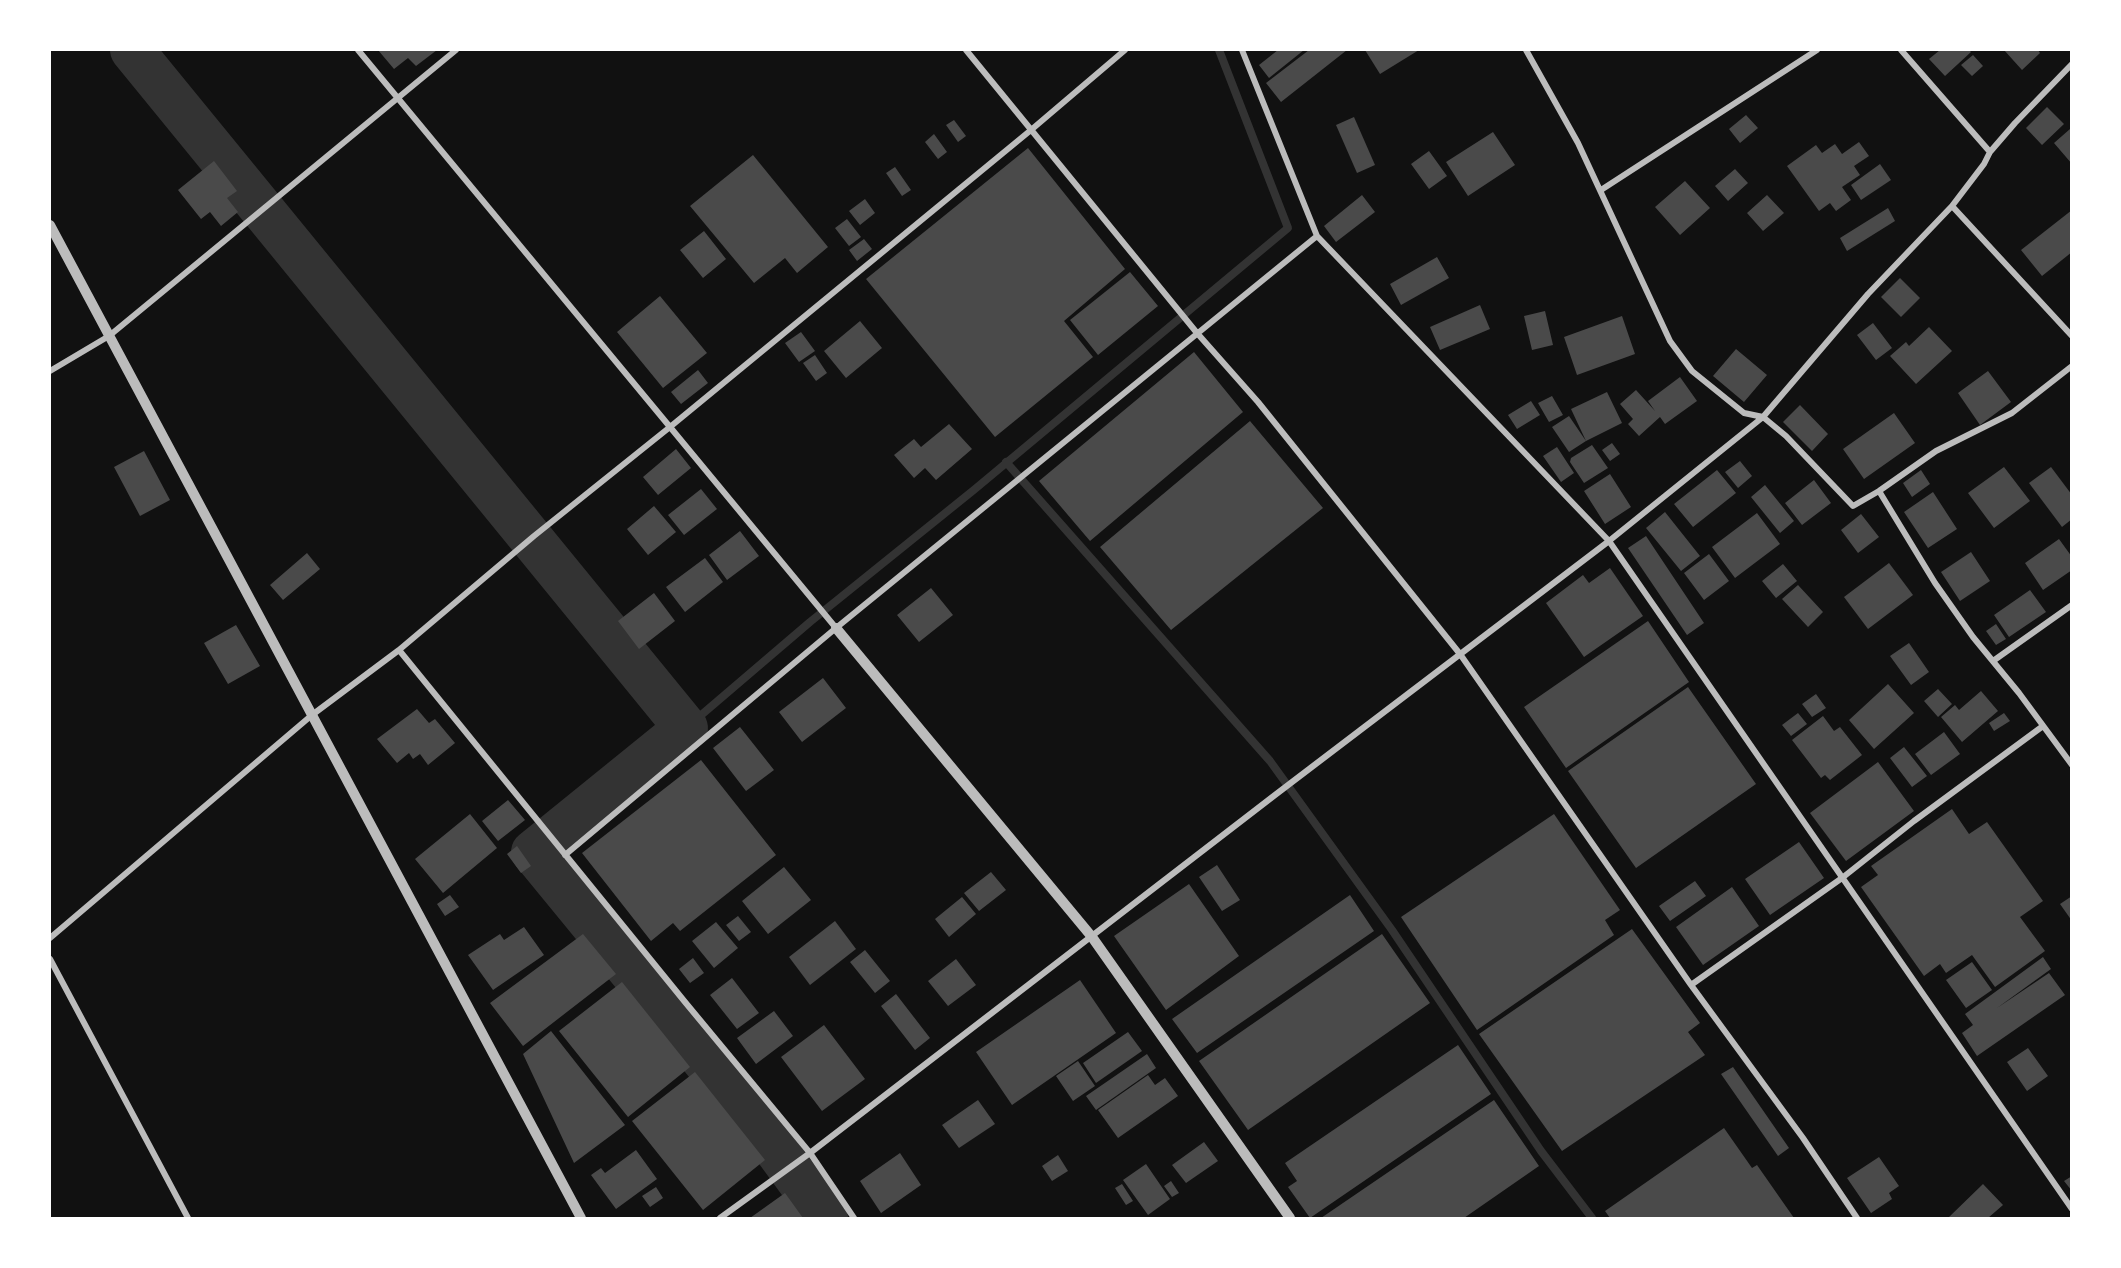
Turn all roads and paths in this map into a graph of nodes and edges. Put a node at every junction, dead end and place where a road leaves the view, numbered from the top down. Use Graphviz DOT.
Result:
graph roads {
  1 [pos="358,50"];
  2 [pos="456,50"];
  3 [pos="966,50"];
  4 [pos="1125,50"];
  5 [pos="1242,50"];
  6 [pos="1526,50"];
  7 [pos="1818,50"];
  8 [pos="1901,50"];
  9 [pos="2072,64"];
  10 [pos="398,97"];
  11 [pos="1031,130"];
  12 [pos="1990,152"];
  13 [pos="1601,190"];
  14 [pos="1952,206"];
  15 [pos="50,225"];
  16 [pos="1317,236"];
  17 [pos="1195,330"];
  18 [pos="109,336"];
  19 [pos="2072,336"];
  20 [pos="2072,366"];
  21 [pos="50,371"];
  22 [pos="1763,417"];
  23 [pos="670,426"];
  24 [pos="1879,491"];
  25 [pos="1609,541"];
  26 [pos="2072,605"];
  27 [pos="836,628"];
  28 [pos="399,650"];
  29 [pos="1460,654"];
  30 [pos="1993,661"];
  31 [pos="312,716"];
  32 [pos="2043,726"];
  33 [pos="2072,765"];
  34 [pos="564,854"];
  35 [pos="1842,878"];
  36 [pos="1092,937"];
  37 [pos="50,938"];
  38 [pos="50,958"];
  39 [pos="1691,985"];
  40 [pos="810,1153"];
  41 [pos="2072,1209"];
  42 [pos="188,1218"];
  43 [pos="580,1218"];
  44 [pos="720,1218"];
  45 [pos="854,1218"];
  46 [pos="1290,1218"];
  47 [pos="1857,1218"];
  1 -- 10 [label="street"];
  2 -- 10 [label="street"];
  3 -- 11 [label="street"];
  4 -- 11 [label="street"];
  5 -- 16 [label="street"];
  6 -- 13 [label="street"];
  7 -- 13 [label="street"];
  8 -- 12 [label="street"];
  9 -- 12 [label="street"];
  10 -- 18 [label="street"];
  10 -- 23 [label="street"];
  11 -- 17 [label="street"];
  11 -- 23 [label="street"];
  12 -- 14 [label="street"];
  13 -- 22 [label="street"];
  14 -- 19 [label="street"];
  14 -- 22 [label="street"];
  15 -- 18 [label="street"];
  16 -- 17 [label="street"];
  16 -- 25 [label="street"];
  17 -- 27 [label="street"];
  17 -- 29 [label="street"];
  18 -- 21 [label="street"];
  18 -- 31 [label="street"];
  20 -- 24 [label="street"];
  22 -- 24 [label="street"];
  22 -- 25 [label="street"];
  23 -- 27 [label="street"];
  23 -- 28 [label="street"];
  24 -- 30 [label="street"];
  25 -- 29 [label="street"];
  25 -- 35 [label="street"];
  26 -- 30 [label="street"];
  27 -- 34 [label="street"];
  27 -- 36 [label="street"];
  28 -- 31 [label="street"];
  28 -- 34 [label="street"];
  29 -- 36 [label="street"];
  29 -- 39 [label="street"];
  30 -- 32 [label="street"];
  31 -- 37 [label="street"];
  31 -- 43 [label="street"];
  32 -- 33 [label="street"];
  32 -- 35 [label="street"];
  34 -- 40 [label="street"];
  35 -- 39 [label="street"];
  35 -- 41 [label="street"];
  36 -- 40 [label="street"];
  36 -- 46 [label="street"];
  38 -- 42 [label="street"];
  39 -- 47 [label="street"];
  40 -- 44 [label="street"];
  40 -- 45 [label="street"];
}
